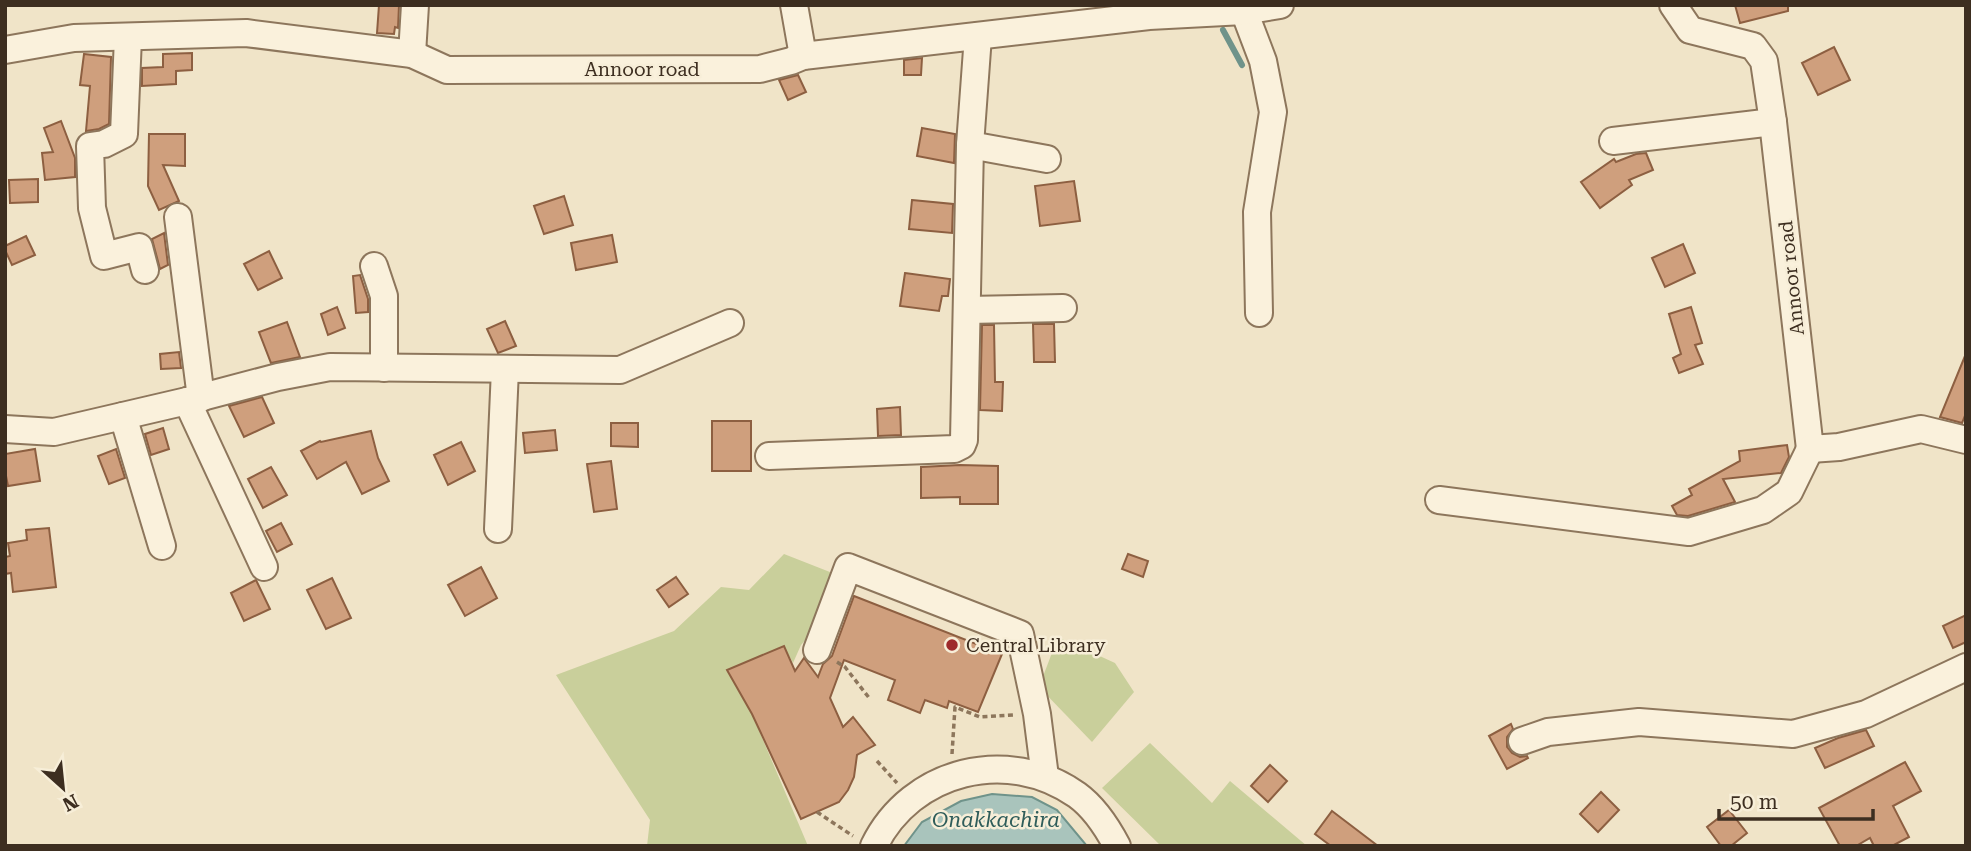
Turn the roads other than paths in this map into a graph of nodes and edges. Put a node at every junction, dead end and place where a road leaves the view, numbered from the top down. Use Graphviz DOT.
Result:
graph roads {
  1 [pos="415,5"];
  2 [pos="794,5"];
  3 [pos="1280,5"];
  4 [pos="1673,5"];
  5 [pos="1244,11"];
  6 [pos="978,36"];
  7 [pos="128,37"];
  8 [pos="5,50"];
  9 [pos="412,54"];
  10 [pos="803,56"];
  11 [pos="1773,122"];
  12 [pos="1613,141"];
  13 [pos="970,145"];
  14 [pos="1046,159"];
  15 [pos="178,217"];
  16 [pos="374,266"];
  17 [pos="145,270"];
  18 [pos="1063,307"];
  19 [pos="967,310"];
  20 [pos="1259,313"];
  21 [pos="730,323"];
  22 [pos="384,368"];
  23 [pos="505,369"];
  24 [pos="194,400"];
  25 [pos="123,416"];
  26 [pos="5,429"];
  27 [pos="1966,440"];
  28 [pos="1810,449"];
  29 [pos="769,456"];
  30 [pos="1439,500"];
  31 [pos="498,529"];
  32 [pos="162,547"];
  33 [pos="264,567"];
  34 [pos="817,650"];
  35 [pos="1966,667"];
  36 [pos="1522,741"];
  37 [pos="1045,777"];
  38 [pos="866,842"];
  39 [pos="1117,846"];
  1 -- 9 [label="street"];
  2 -- 10 [label="street"];
  3 -- 5 [label="street, Annoor road"];
  4 -- 11 [label="street, Annoor road"];
  5 -- 6 [label="street, Annoor road"];
  5 -- 20 [label="street"];
  6 -- 10 [label="street, Annoor road"];
  6 -- 13 [label="street"];
  7 -- 8 [label="street, Annoor road"];
  7 -- 9 [label="street, Annoor road"];
  7 -- 17 [label="street"];
  9 -- 10 [label="street, Annoor road"];
  11 -- 12 [label="street"];
  11 -- 28 [label="street, Annoor road"];
  13 -- 14 [label="street"];
  13 -- 19 [label="street"];
  15 -- 24 [label="street"];
  16 -- 22 [label="street"];
  18 -- 19 [label="street"];
  19 -- 29 [label="street"];
  21 -- 23 [label="street"];
  22 -- 23 [label="street"];
  22 -- 24 [label="street"];
  23 -- 31 [label="street"];
  24 -- 25 [label="street"];
  24 -- 33 [label="street"];
  25 -- 26 [label="street"];
  25 -- 32 [label="street"];
  27 -- 28 [label="street"];
  28 -- 30 [label="street"];
  34 -- 37 [label="street"];
  35 -- 36 [label="street"];
  37 -- 38 [label="street"];
  37 -- 39 [label="street"];
}
